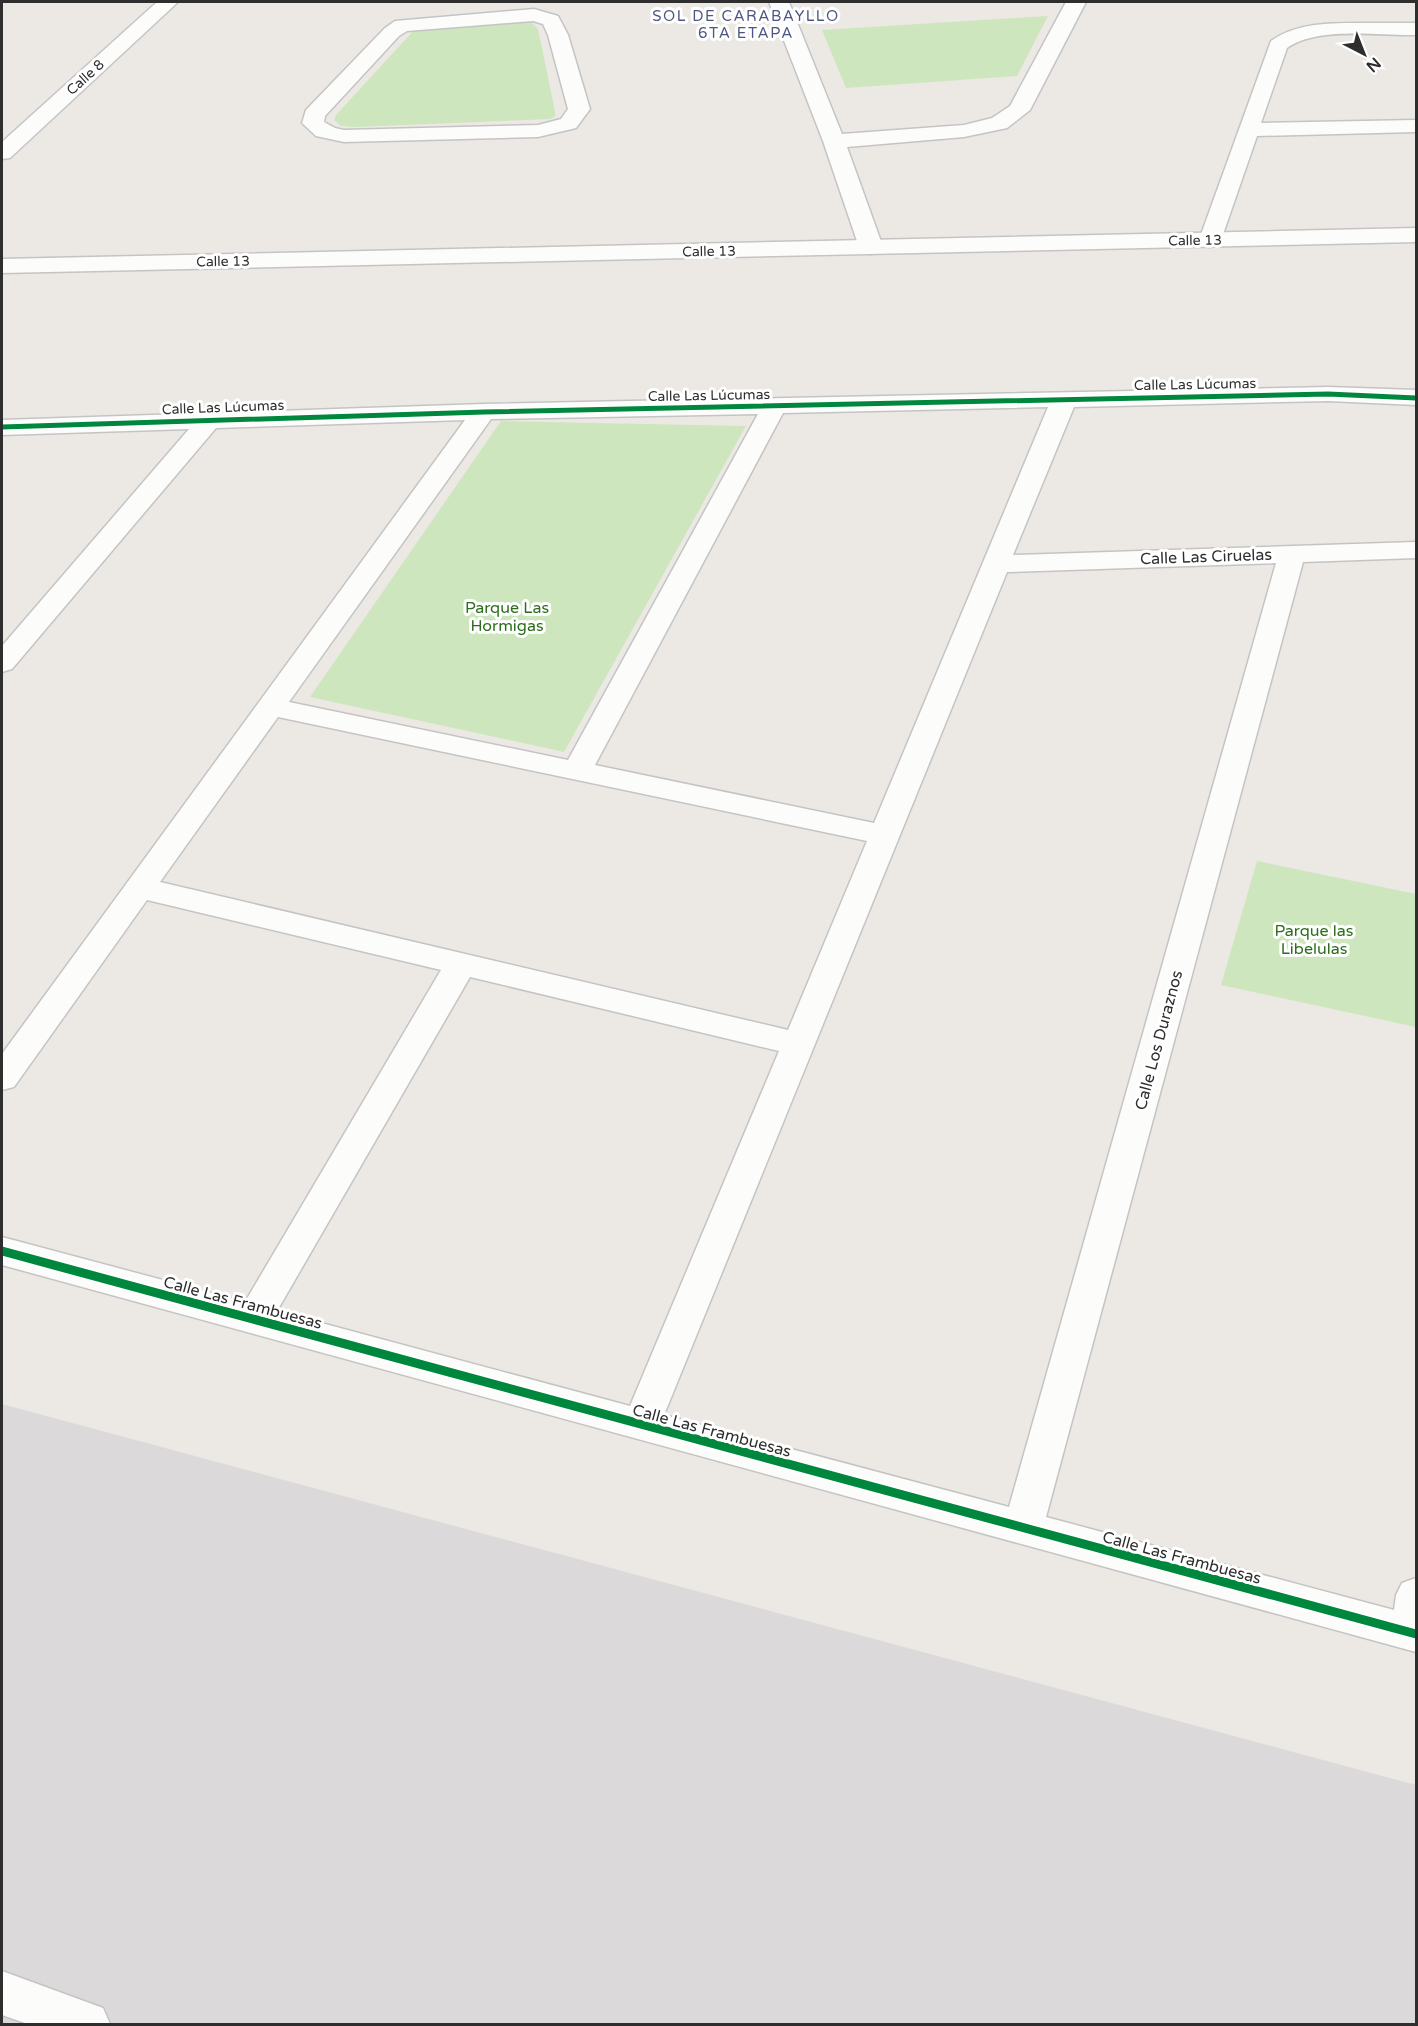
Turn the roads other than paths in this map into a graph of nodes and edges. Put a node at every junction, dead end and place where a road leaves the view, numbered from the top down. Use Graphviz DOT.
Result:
graph roads {
  1 [pos="168,2"];
  2 [pos="779,2"];
  3 [pos="1076,2"];
  4 [pos="491,9"];
  5 [pos="1416,29"];
  6 [pos="1416,126"];
  7 [pos="1249,130"];
  8 [pos="834,141"];
  9 [pos="2,153"];
  10 [pos="1416,235"];
  11 [pos="1210,240"];
  12 [pos="871,247"];
  13 [pos="2,266"];
  14 [pos="1416,398"];
  15 [pos="1064,400"];
  16 [pos="774,408"];
  17 [pos="484,412"];
  18 [pos="208,422"];
  19 [pos="2,427"];
  20 [pos="1416,550"];
  21 [pos="1292,553"];
  22 [pos="996,564"];
  23 [pos="2,663"];
  24 [pos="271,707"];
  25 [pos="577,771"];
  26 [pos="884,835"];
  27 [pos="140,888"];
  28 [pos="461,964"];
  29 [pos="799,1044"];
  30 [pos="2,1078"];
  31 [pos="2,1251"];
  32 [pos="254,1319"];
  33 [pos="641,1425"];
  34 [pos="1023,1528"];
  35 [pos="1414,1621"];
  36 [pos="2,1993"];
  37 [pos="87,2025"];
  1 -- 9 [label="street, Calle 8"];
  2 -- 8 [label="street"];
  3 -- 8 [label="street"];
  4 -- 4 [label="street"];
  5 -- 7 [label="street"];
  6 -- 7 [label="street"];
  7 -- 11 [label="street"];
  8 -- 12 [label="street"];
  10 -- 11 [label="street, Calle 13"];
  11 -- 12 [label="street, Calle 13"];
  12 -- 13 [label="street, Calle 13"];
  14 -- 15 [label="street, Calle Las Lúcumas"];
  15 -- 16 [label="street, Calle Las Lúcumas"];
  15 -- 22 [label="street"];
  16 -- 17 [label="street, Calle Las Lúcumas"];
  16 -- 25 [label="street"];
  17 -- 18 [label="street, Calle Las Lúcumas"];
  17 -- 24 [label="street"];
  18 -- 19 [label="street, Calle Las Lúcumas"];
  18 -- 23 [label="street"];
  20 -- 21 [label="street, Calle Las Ciruelas"];
  21 -- 22 [label="street, Calle Las Ciruelas"];
  21 -- 34 [label="street, Calle Los Duraznos"];
  22 -- 26 [label="street"];
  24 -- 25 [label="street"];
  24 -- 27 [label="street"];
  25 -- 26 [label="street"];
  26 -- 29 [label="street"];
  27 -- 28 [label="street"];
  27 -- 30 [label="street"];
  28 -- 29 [label="street"];
  28 -- 32 [label="street"];
  29 -- 33 [label="street"];
  31 -- 32 [label="street, Calle Las Frambuesas"];
  32 -- 33 [label="street, Calle Las Frambuesas"];
  33 -- 34 [label="street, Calle Las Frambuesas"];
  34 -- 35 [label="street, Calle Las Frambuesas"];
  36 -- 37 [label="street"];
}
